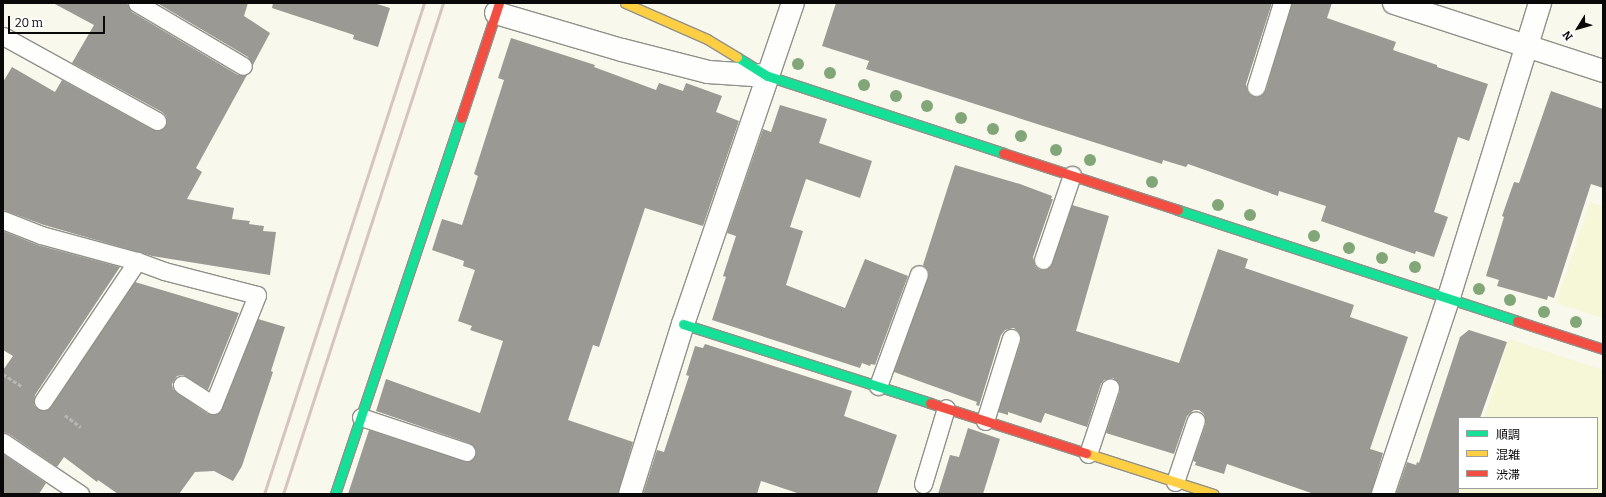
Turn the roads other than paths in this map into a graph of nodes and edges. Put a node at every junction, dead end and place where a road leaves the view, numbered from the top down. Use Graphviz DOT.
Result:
graph roads {
  1 [pos="137,3"];
  2 [pos="626,3"];
  3 [pos="792,3"];
  4 [pos="1282,3"];
  5 [pos="1394,3"];
  6 [pos="1540,3"];
  7 [pos="498,8"];
  8 [pos="3,36"];
  9 [pos="1526,45"];
  10 [pos="243,66"];
  11 [pos="1603,71"];
  12 [pos="768,76"];
  13 [pos="1256,87"];
  14 [pos="157,121"];
  15 [pos="1072,175"];
  16 [pos="3,220"];
  17 [pos="1043,260"];
  18 [pos="136,261"];
  19 [pos="919,274"];
  20 [pos="1449,298"];
  21 [pos="684,324"];
  22 [pos="1011,338"];
  23 [pos="1603,349"];
  24 [pos="182,385"];
  25 [pos="878,386"];
  26 [pos="1110,388"];
  27 [pos="43,401"];
  28 [pos="946,408"];
  29 [pos="361,417"];
  30 [pos="1196,420"];
  31 [pos="985,421"];
  32 [pos="3,442"];
  33 [pos="466,452"];
  34 [pos="1088,454"];
  35 [pos="1175,482"];
  36 [pos="923,484"];
  37 [pos="80,494"];
  38 [pos="335,494"];
  39 [pos="630,494"];
  40 [pos="1214,494"];
  41 [pos="1383,494"];
  1 -- 10 [label="lane"];
  2 -- 12 [label="street"];
  3 -- 12 [label="street"];
  4 -- 13 [label="lane"];
  5 -- 9 [label="street"];
  6 -- 9 [label="street"];
  7 -- 12 [label="street"];
  7 -- 29 [label="street"];
  8 -- 14 [label="lane"];
  9 -- 11 [label="street"];
  9 -- 20 [label="street"];
  12 -- 15 [label="street"];
  12 -- 21 [label="street"];
  15 -- 17 [label="lane"];
  15 -- 20 [label="street"];
  16 -- 18 [label="lane"];
  18 -- 24 [label="lane"];
  18 -- 27 [label="lane"];
  19 -- 25 [label="lane"];
  20 -- 23 [label="street"];
  20 -- 41 [label="street"];
  21 -- 25 [label="street"];
  21 -- 39 [label="street"];
  22 -- 31 [label="lane"];
  25 -- 28 [label="street"];
  26 -- 34 [label="lane"];
  28 -- 31 [label="street"];
  28 -- 36 [label="lane"];
  29 -- 33 [label="lane"];
  29 -- 38 [label="street"];
  30 -- 35 [label="lane"];
  31 -- 34 [label="street"];
  32 -- 37 [label="lane"];
  34 -- 35 [label="street"];
  35 -- 40 [label="street"];
}
